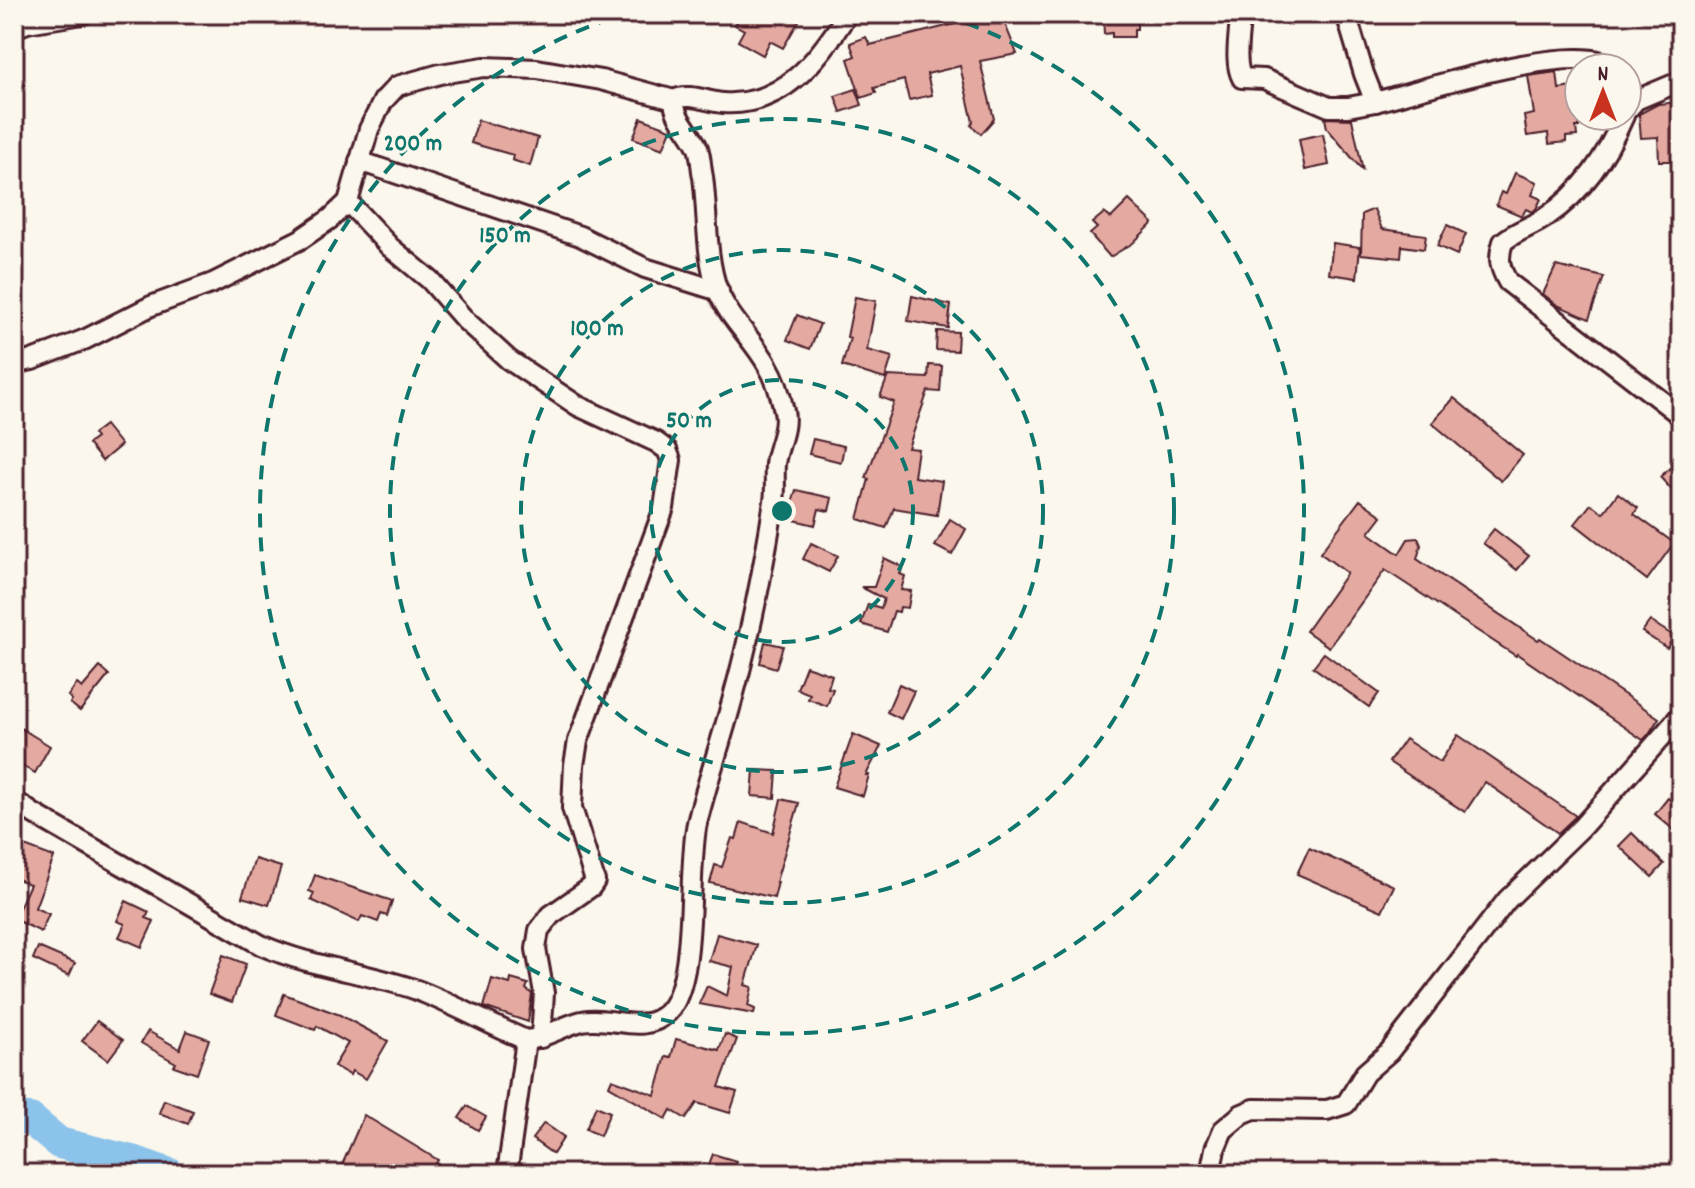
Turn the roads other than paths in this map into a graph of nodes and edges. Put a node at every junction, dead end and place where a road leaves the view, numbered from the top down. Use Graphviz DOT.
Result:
graph roads {
  1 [pos="83,14"];
  2 [pos="847,14"];
  3 [pos="1240,14"];
  4 [pos="1346,14"];
  5 [pos="14,28"];
  6 [pos="1563,59"];
  7 [pos="1681,81"];
  8 [pos="1643,94"];
  9 [pos="674,100"];
  10 [pos="1375,102"];
  11 [pos="1616,132"];
  12 [pos="359,161"];
  13 [pos="348,202"];
  14 [pos="719,291"];
  15 [pos="14,364"];
  16 [pos="1681,416"];
  17 [pos="1681,715"];
  18 [pos="14,800"];
  19 [pos="533,1039"];
  20 [pos="507,1174"];
  21 [pos="1210,1174"];
  1 -- 5 [label="street"];
  2 -- 9 [label="street"];
  3 -- 10 [label="street"];
  4 -- 10 [label="street"];
  6 -- 10 [label="street"];
  7 -- 8 [label="street"];
  9 -- 12 [label="street"];
  9 -- 14 [label="street"];
  11 -- 16 [label="street"];
  12 -- 13 [label="street"];
  12 -- 14 [label="street"];
  13 -- 15 [label="street"];
  13 -- 19 [label="street"];
  14 -- 19 [label="street"];
  17 -- 21 [label="street"];
  18 -- 19 [label="street"];
  19 -- 20 [label="street"];
}
